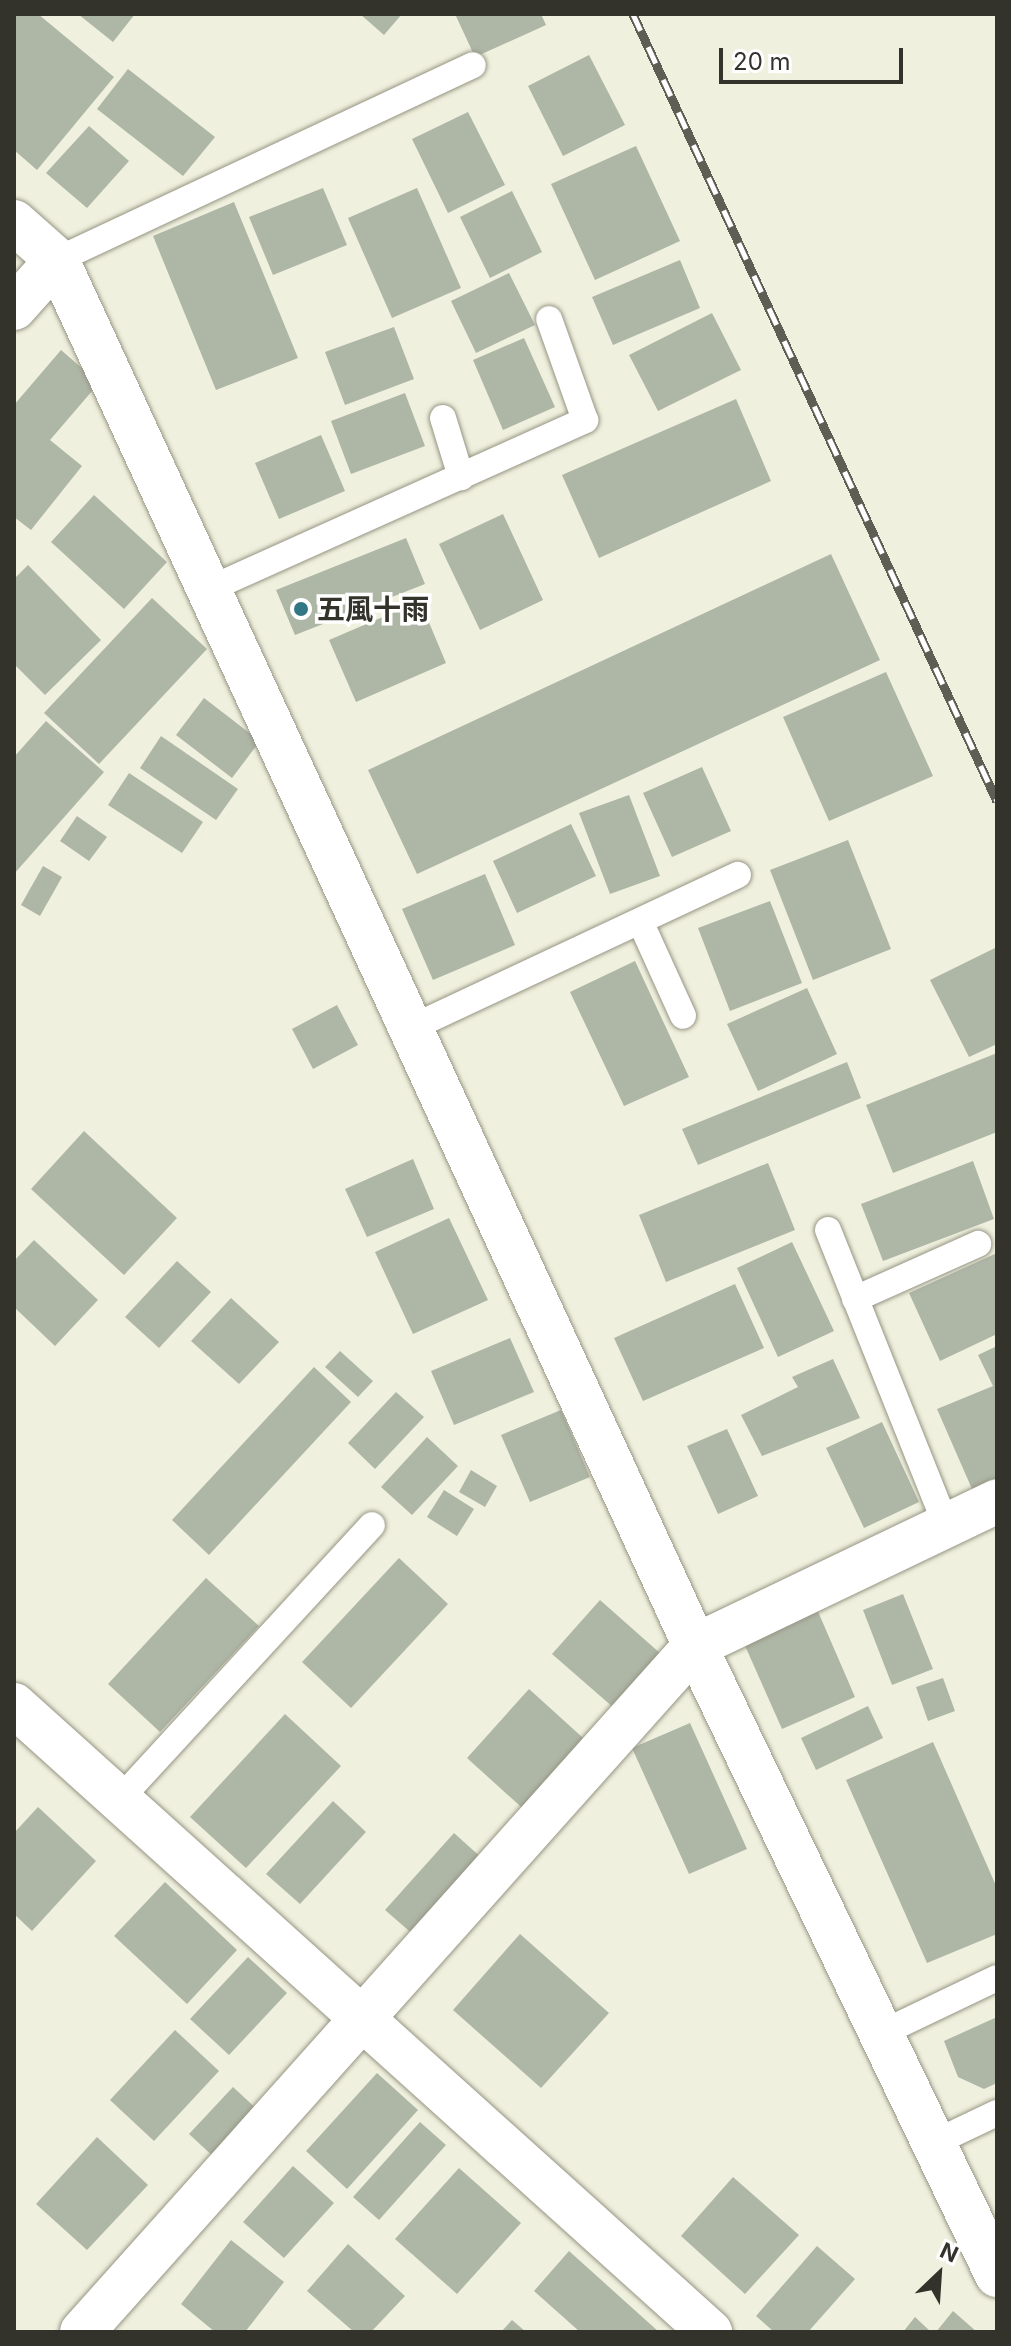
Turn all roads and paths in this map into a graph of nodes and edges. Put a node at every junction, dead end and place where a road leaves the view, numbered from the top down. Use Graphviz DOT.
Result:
graph roads {
  1 [pos="473,65"];
  2 [pos="14,222"];
  3 [pos="57,260"];
  4 [pos="14,308"];
  5 [pos="549,319"];
  6 [pos="443,418"];
  7 [pos="461,477"];
  8 [pos="205,591"];
  9 [pos="738,875"];
  10 [pos="640,921"];
  11 [pos="683,1016"];
  12 [pos="411,1028"];
  13 [pos="828,1230"];
  14 [pos="978,1244"];
  15 [pos="855,1299"];
  16 [pos="997,1501"];
  17 [pos="372,1525"];
  18 [pos="946,1525"];
  19 [pos="695,1646"];
  20 [pos="14,1705"];
  21 [pos="120,1799"];
  22 [pos="997,1978"];
  23 [pos="360,2013"];
  24 [pos="882,2033"];
  25 [pos="997,2113"];
  26 [pos="934,2143"];
  27 [pos="997,2275"];
  28 [pos="82,2332"];
  29 [pos="710,2332"];
  1 -- 3 [label="lane"];
  2 -- 3 [label="street"];
  3 -- 4 [label="street"];
  3 -- 8 [label="street"];
  5 -- 7 [label="lane"];
  6 -- 7 [label="lane"];
  7 -- 8 [label="lane"];
  8 -- 12 [label="street"];
  9 -- 10 [label="lane"];
  10 -- 11 [label="lane"];
  10 -- 12 [label="lane"];
  12 -- 19 [label="street"];
  13 -- 15 [label="lane"];
  14 -- 15 [label="lane"];
  15 -- 18 [label="lane"];
  16 -- 18 [label="street"];
  17 -- 21 [label="lane"];
  18 -- 19 [label="street"];
  19 -- 23 [label="street"];
  19 -- 24 [label="street"];
  20 -- 21 [label="street"];
  21 -- 23 [label="street"];
  22 -- 24 [label="lane"];
  23 -- 28 [label="street"];
  23 -- 29 [label="street"];
  24 -- 26 [label="street"];
  25 -- 26 [label="lane"];
  26 -- 27 [label="street"];
}
